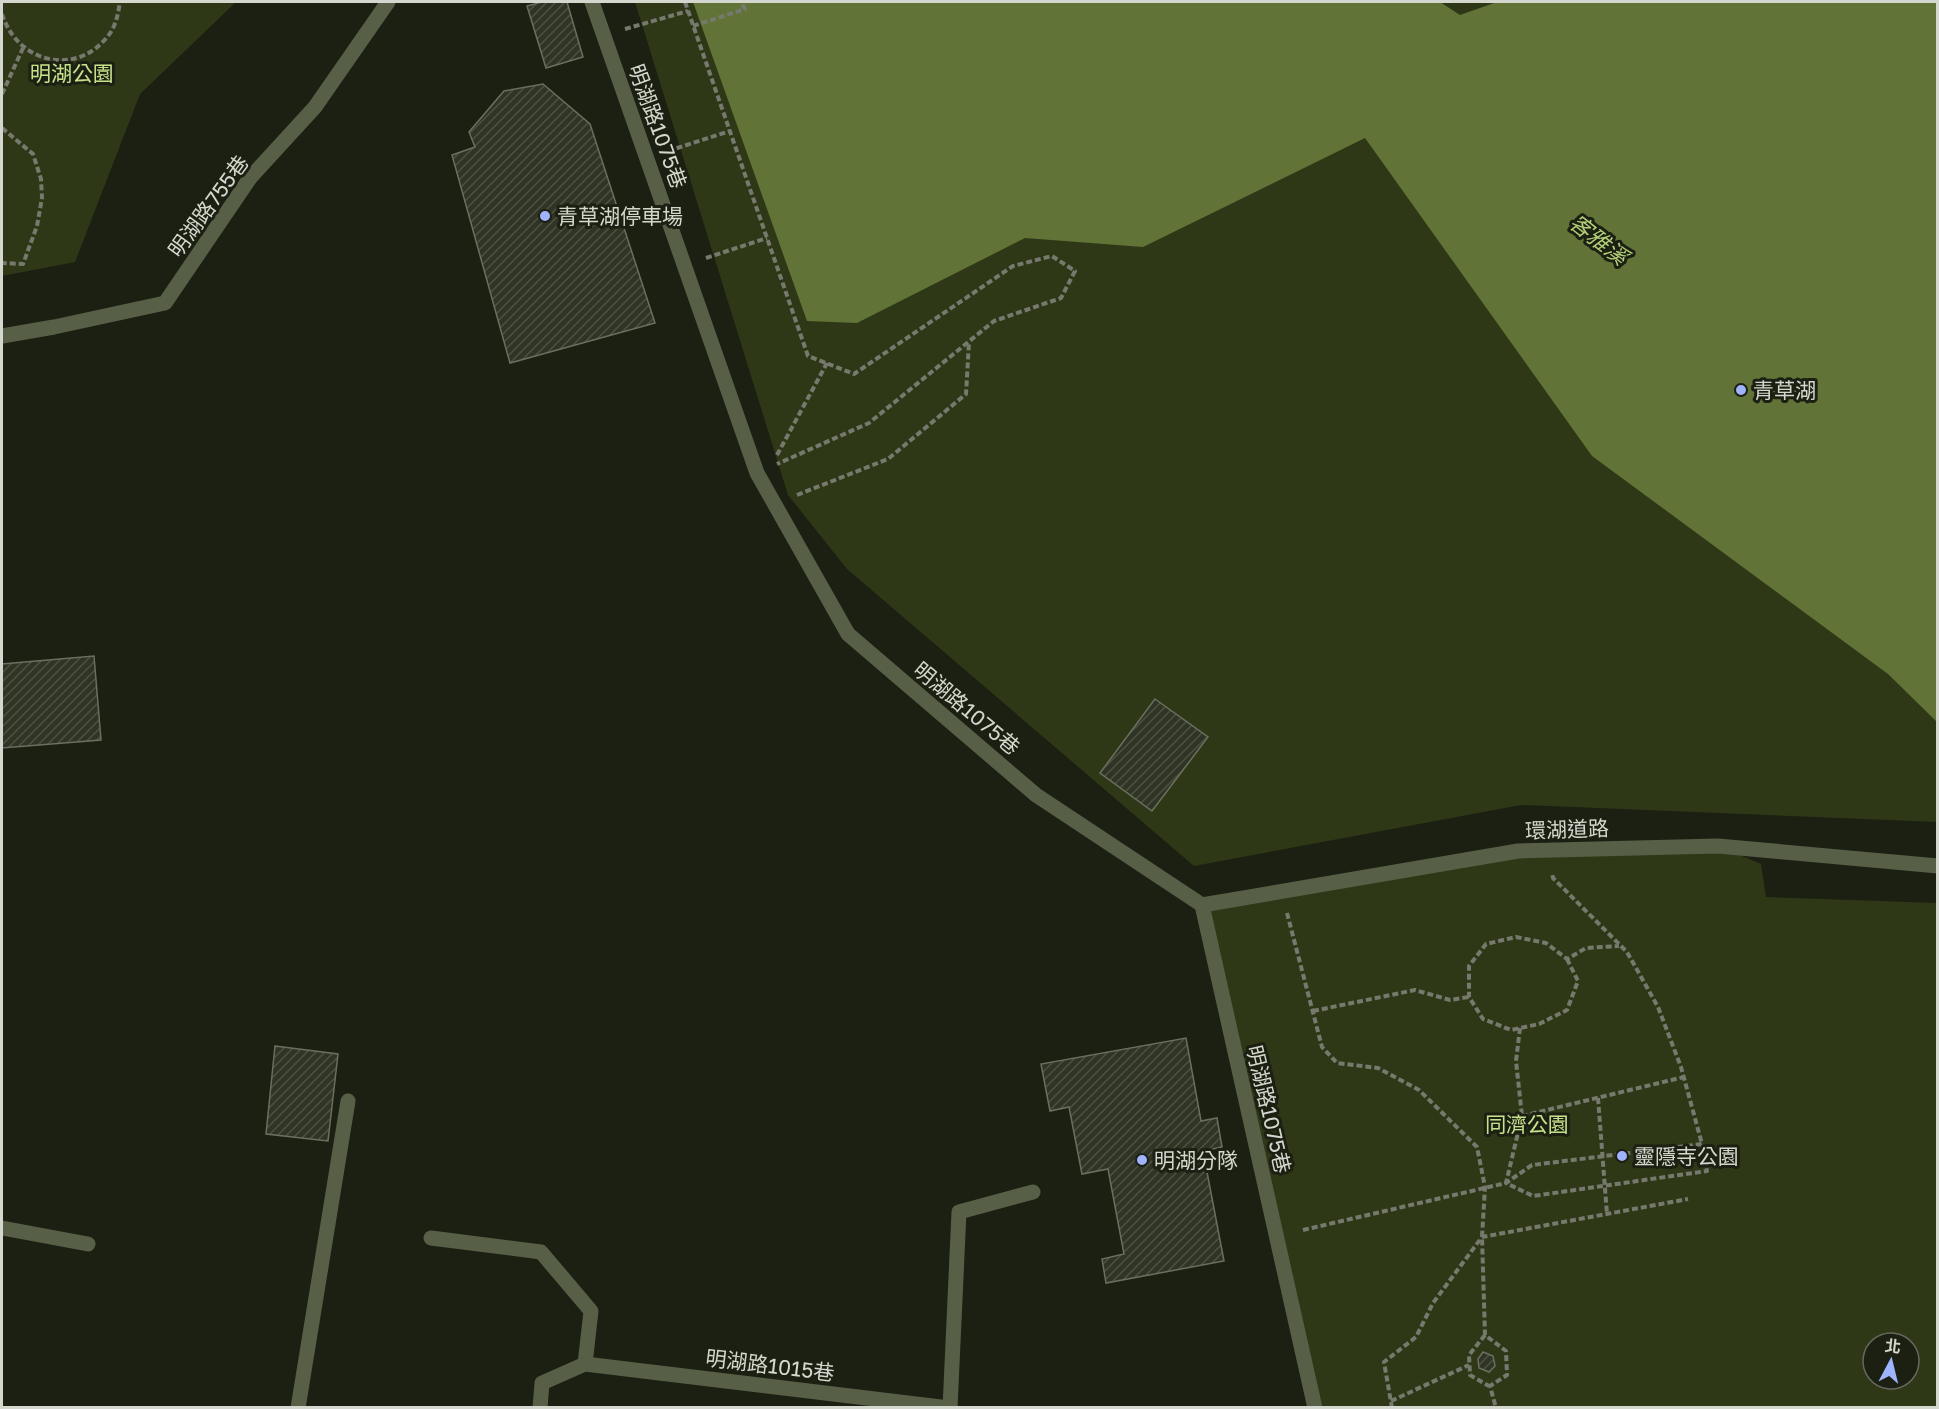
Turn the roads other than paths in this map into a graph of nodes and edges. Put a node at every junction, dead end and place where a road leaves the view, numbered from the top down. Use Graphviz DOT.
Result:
graph roads {
  1 [pos="387,2"];
  2 [pos="592,2"];
  3 [pos="2,336"];
  4 [pos="1938,866"];
  5 [pos="1202,905"];
  6 [pos="348,1101"];
  7 [pos="1032,1192"];
  8 [pos="2,1228"];
  9 [pos="431,1238"];
  10 [pos="88,1244"];
  11 [pos="585,1364"];
  12 [pos="298,1407"];
  13 [pos="540,1407"];
  14 [pos="950,1407"];
  15 [pos="1315,1407"];
  1 -- 3 [label="street, 明湖路755巷"];
  2 -- 5 [label="street, 明湖路1075巷"];
  4 -- 5 [label="street, 環湖道路"];
  5 -- 15 [label="street, 明湖路1075巷"];
  6 -- 12 [label="street"];
  7 -- 14 [label="street, 明湖路1015巷"];
  8 -- 10 [label="street"];
  9 -- 11 [label="street"];
  11 -- 13 [label="street"];
  11 -- 14 [label="street, 明湖路1015巷"];
}
